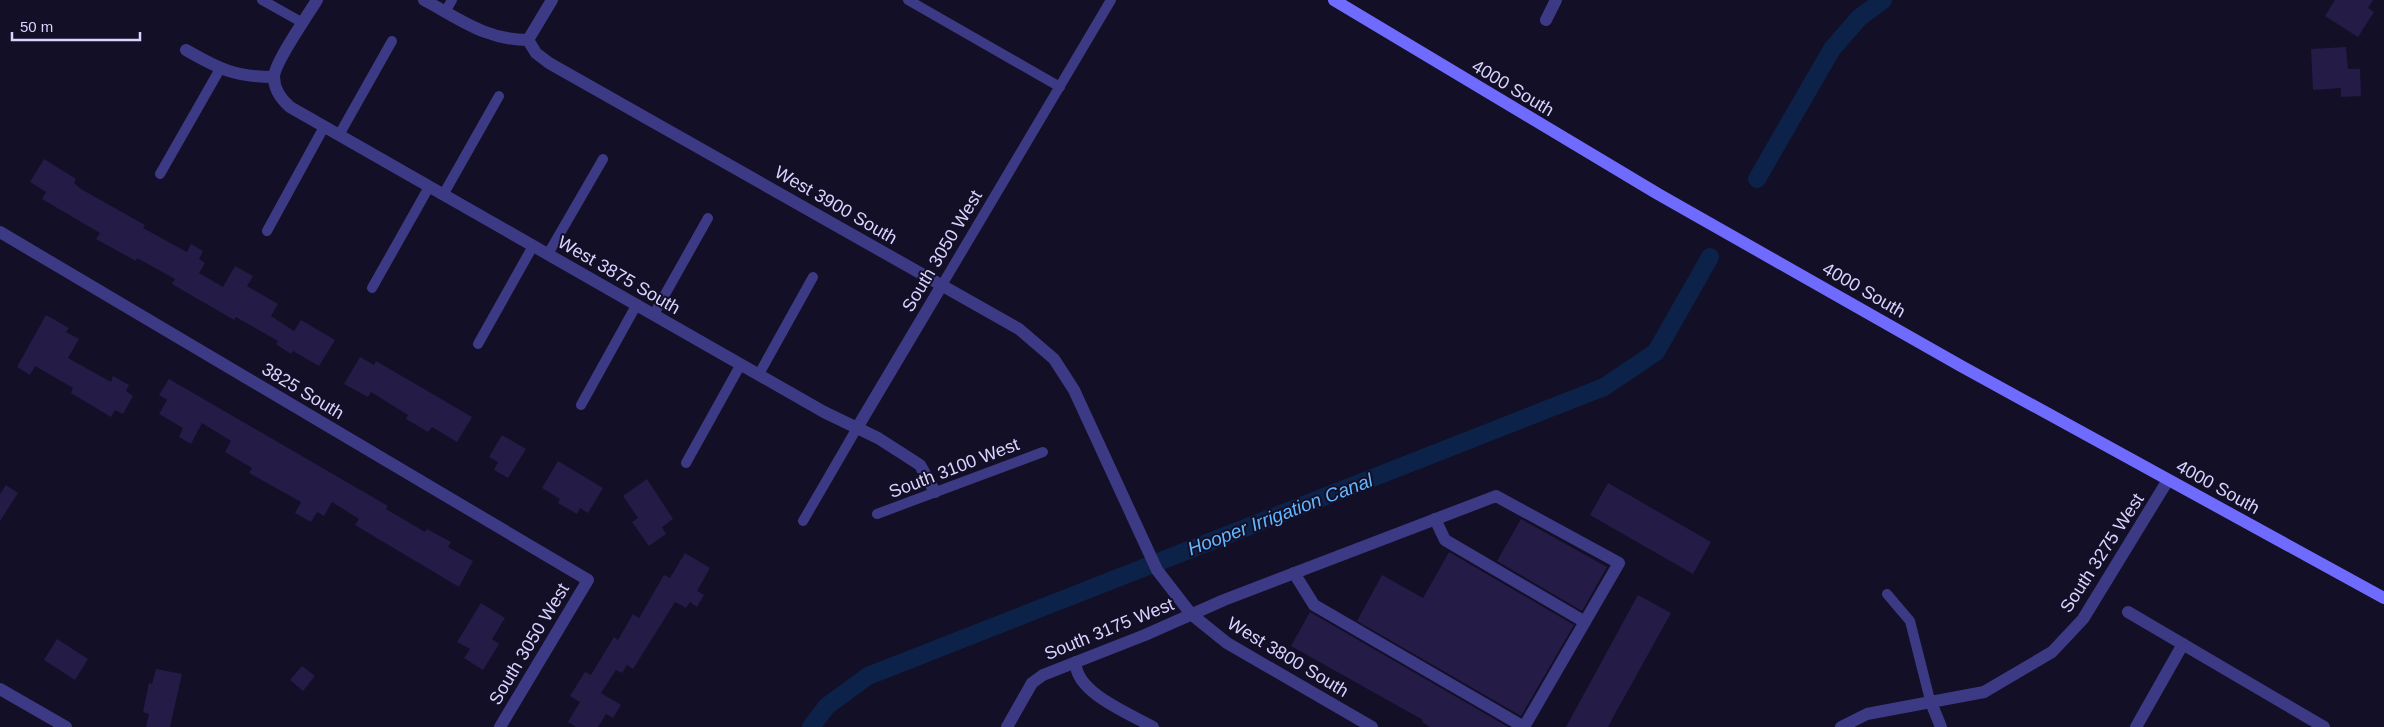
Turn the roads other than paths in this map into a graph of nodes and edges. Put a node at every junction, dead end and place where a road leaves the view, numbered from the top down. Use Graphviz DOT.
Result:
graph roads {
  1 [pos="262,0"];
  2 [pos="317,0"];
  3 [pos="424,0"];
  4 [pos="452,0"];
  5 [pos="552,0"];
  6 [pos="908,0"];
  7 [pos="1112,0"];
  8 [pos="1334,0"];
  9 [pos="1556,0"];
  10 [pos="445,12"];
  11 [pos="1546,20"];
  12 [pos="303,23"];
  13 [pos="528,40"];
  14 [pos="392,41"];
  15 [pos="186,50"];
  16 [pos="220,69"];
  17 [pos="274,77"];
  18 [pos="1060,87"];
  19 [pos="500,96"];
  20 [pos="324,127"];
  21 [pos="339,136"];
  22 [pos="603,159"];
  23 [pos="160,174"];
  24 [pos="429,187"];
  25 [pos="443,195"];
  26 [pos="708,218"];
  27 [pos="267,231"];
  28 [pos="0,232"];
  29 [pos="533,246"];
  30 [pos="548,254"];
  31 [pos="813,277"];
  32 [pos="942,286"];
  33 [pos="372,288"];
  34 [pos="636,304"];
  35 [pos="654,314"];
  36 [pos="478,344"];
  37 [pos="740,364"];
  38 [pos="759,374"];
  39 [pos="581,405"];
  40 [pos="856,428"];
  41 [pos="1043,452"];
  42 [pos="686,463"];
  43 [pos="2168,480"];
  44 [pos="935,492"];
  45 [pos="877,514"];
  46 [pos="1435,519"];
  47 [pos="803,521"];
  48 [pos="1140,537"];
  49 [pos="1294,573"];
  50 [pos="588,580"];
  51 [pos="1887,594"];
  52 [pos="2384,598"];
  53 [pos="2128,612"];
  54 [pos="1191,614"];
  55 [pos="1585,622"];
  56 [pos="2183,644"];
  57 [pos="1076,662"];
  58 [pos="0,689"];
  59 [pos="1930,700"];
  60 [pos="2325,726"];
  61 [pos="66,727"];
  62 [pos="500,727"];
  63 [pos="1007,727"];
  64 [pos="1153,727"];
  65 [pos="1372,727"];
  66 [pos="1524,727"];
  67 [pos="1841,727"];
  68 [pos="1941,727"];
  69 [pos="2136,727"];
  1 -- 12 [label="lane"];
  2 -- 12 [label="street"];
  3 -- 10 [label="street"];
  4 -- 10 [label="lane"];
  5 -- 13 [label="street"];
  6 -- 18 [label="lane"];
  7 -- 18 [label="lane, South 3050 West"];
  8 -- 43 [label="main road, 4000 South"];
  9 -- 11 [label="street"];
  10 -- 13 [label="street"];
  12 -- 17 [label="street"];
  13 -- 32 [label="street, West 3900 South"];
  14 -- 21 [label="lane"];
  15 -- 16 [label="street"];
  16 -- 17 [label="street"];
  16 -- 23 [label="lane"];
  17 -- 20 [label="street, West 3875 South"];
  18 -- 32 [label="lane, South 3050 West"];
  19 -- 25 [label="lane"];
  20 -- 21 [label="street, West 3875 South"];
  20 -- 27 [label="lane"];
  21 -- 24 [label="street, West 3875 South"];
  22 -- 30 [label="lane"];
  24 -- 25 [label="street, West 3875 South"];
  24 -- 33 [label="lane"];
  25 -- 29 [label="street, West 3875 South"];
  26 -- 35 [label="lane"];
  28 -- 50 [label="street, 3825 South"];
  29 -- 30 [label="street, West 3875 South"];
  29 -- 36 [label="lane"];
  30 -- 34 [label="street, West 3875 South"];
  31 -- 38 [label="lane"];
  32 -- 40 [label="street, South 3050 West"];
  32 -- 48 [label="street, West 3900 South"];
  34 -- 35 [label="street, West 3875 South"];
  34 -- 39 [label="lane"];
  35 -- 37 [label="street, West 3875 South"];
  37 -- 38 [label="street, West 3875 South"];
  37 -- 42 [label="lane"];
  38 -- 40 [label="street, West 3875 South"];
  40 -- 44 [label="street, West 3875 South"];
  40 -- 47 [label="lane, South 3050 West"];
  41 -- 44 [label="lane, South 3100 West"];
  43 -- 52 [label="main road, 4000 South"];
  43 -- 59 [label="street, South 3275 West"];
  44 -- 45 [label="lane, South 3100 West"];
  46 -- 49 [label="street, South 3175 West"];
  46 -- 55 [label="street"];
  46 -- 55 [label="street, South 3175 West"];
  48 -- 54 [label="street, West 3800 South"];
  49 -- 54 [label="street, South 3175 West"];
  49 -- 66 [label="street"];
  50 -- 62 [label="street, South 3050 West"];
  51 -- 59 [label="lane"];
  53 -- 56 [label="street"];
  54 -- 57 [label="street, South 3175 West"];
  54 -- 65 [label="street, West 3800 South"];
  55 -- 66 [label="street"];
  56 -- 60 [label="street"];
  56 -- 69 [label="street"];
  57 -- 63 [label="street, South 3175 West"];
  57 -- 64 [label="street"];
  58 -- 61 [label="street"];
  59 -- 67 [label="street, South 3275 West"];
  59 -- 68 [label="street"];
}
